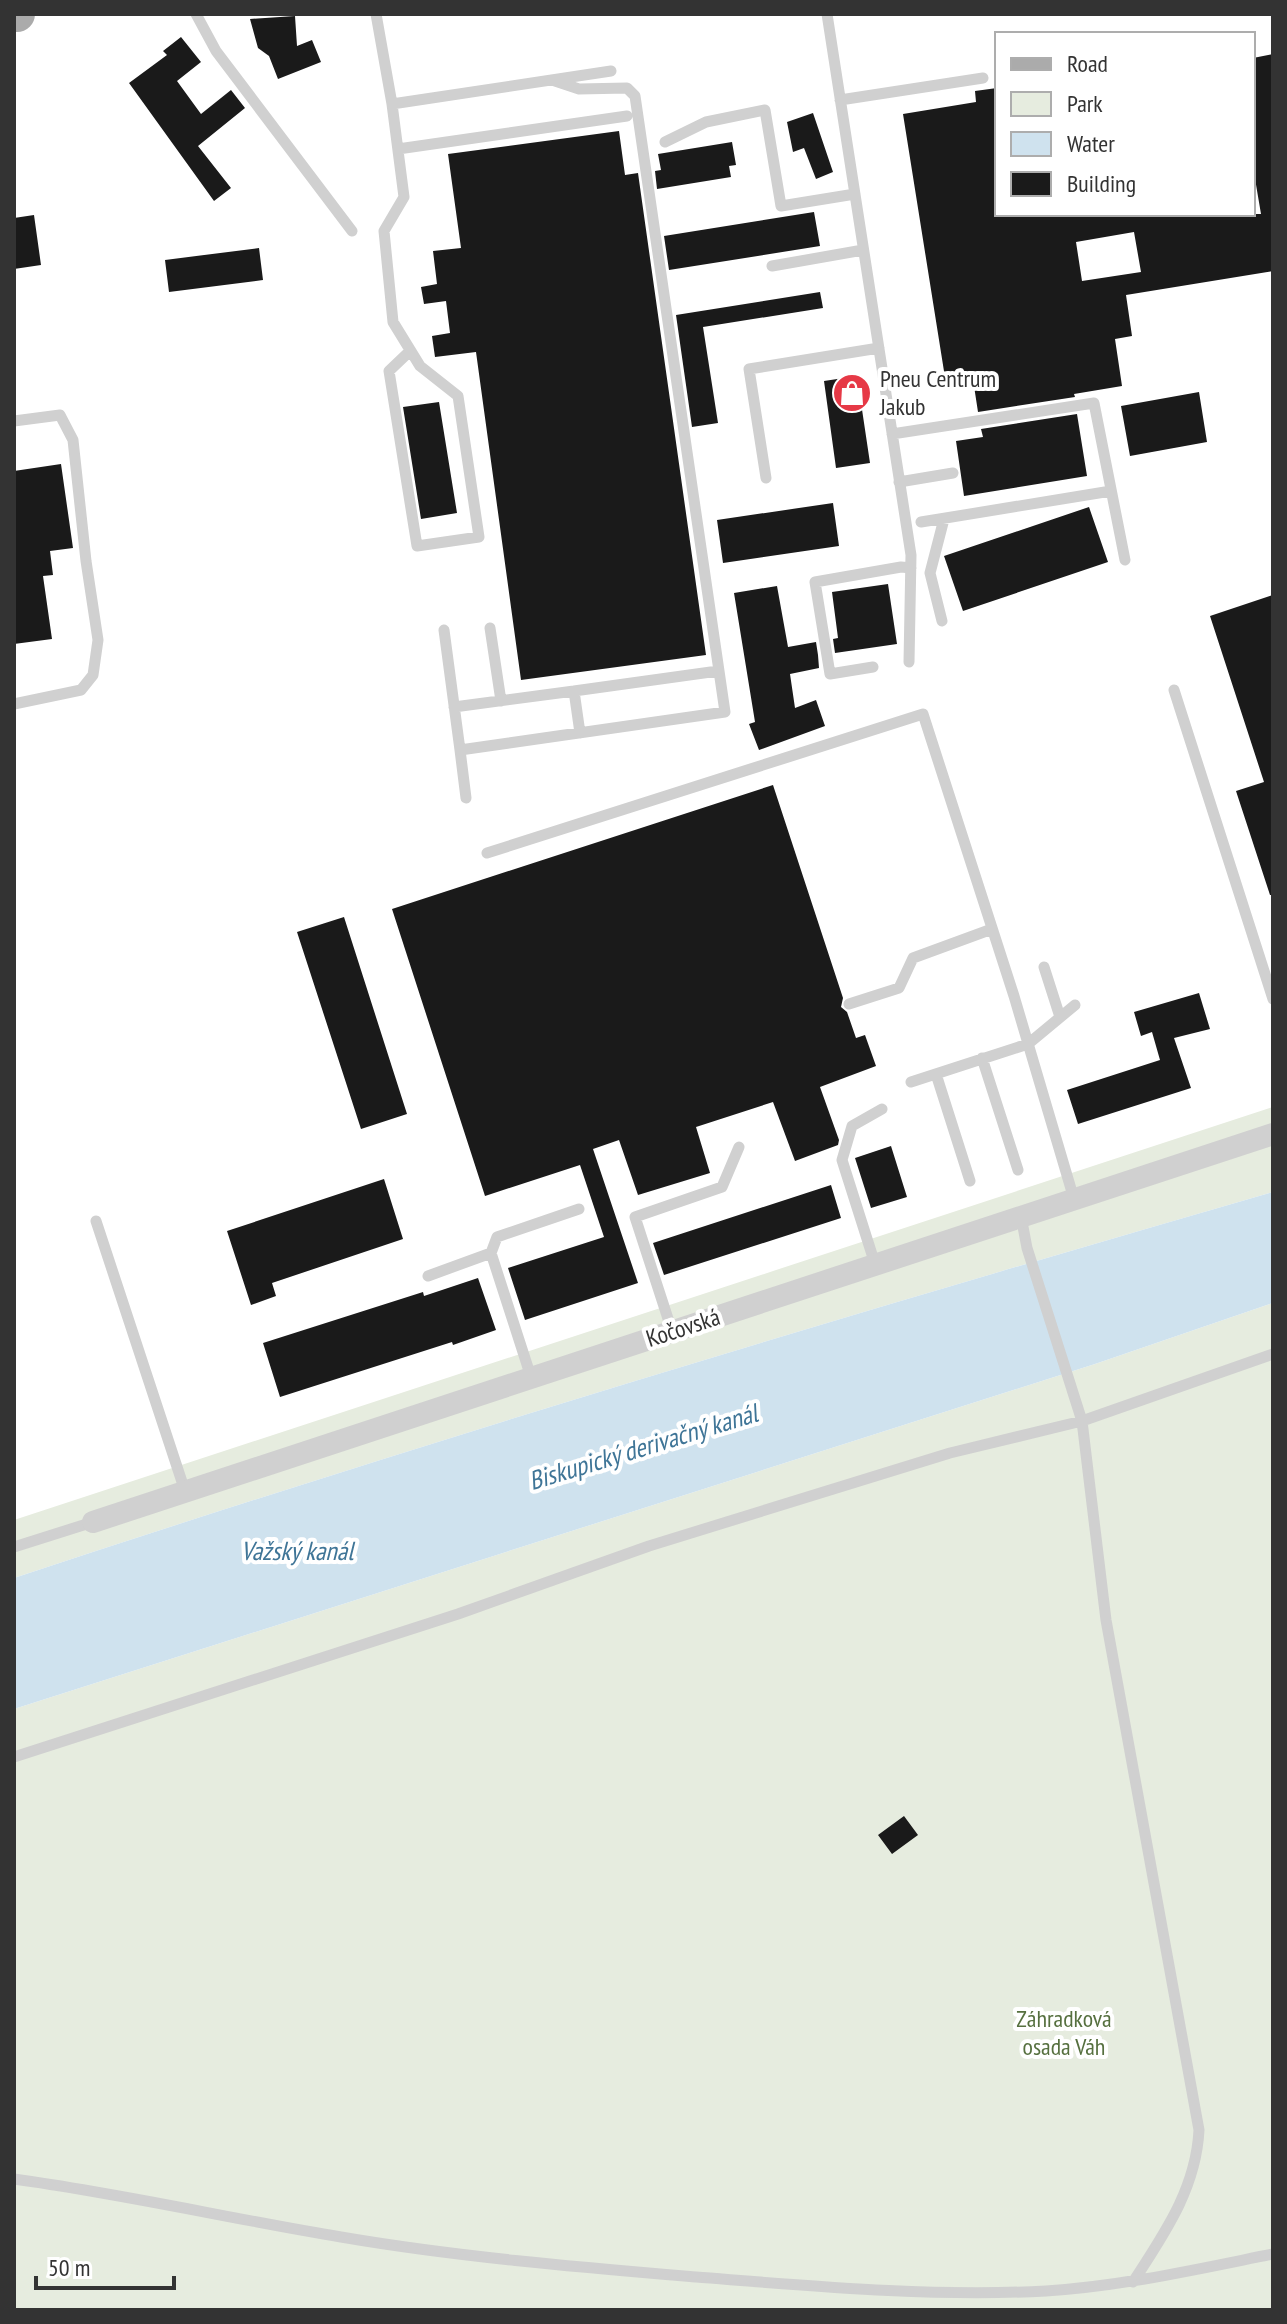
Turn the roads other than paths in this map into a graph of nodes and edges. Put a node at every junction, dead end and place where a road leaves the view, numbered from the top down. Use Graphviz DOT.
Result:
graph roads {
  1 [pos="196,14"];
  2 [pos="376,14"];
  3 [pos="827,14"];
  4 [pos="611,71"];
  5 [pos="983,78"];
  6 [pos="558,79"];
  7 [pos="840,100"];
  8 [pos="392,104"];
  9 [pos="627,116"];
  10 [pos="665,142"];
  11 [pos="398,149"];
  12 [pos="855,194"];
  13 [pos="352,231"];
  14 [pos="863,250"];
  15 [pos="772,266"];
  16 [pos="879,348"];
  17 [pos="410,351"];
  18 [pos="14,421"];
  19 [pos="892,434"];
  20 [pos="953,473"];
  21 [pos="766,478"];
  22 [pos="899,482"];
  23 [pos="1111,491"];
  24 [pos="944,519"];
  25 [pos="921,522"];
  26 [pos="1125,560"];
  27 [pos="911,568"];
  28 [pos="942,621"];
  29 [pos="490,628"];
  30 [pos="444,630"];
  31 [pos="909,662"];
  32 [pos="873,667"];
  33 [pos="718,671"];
  34 [pos="1174,690"];
  35 [pos="574,691"];
  36 [pos="501,701"];
  37 [pos="14,704"];
  38 [pos="454,707"];
  39 [pos="580,733"];
  40 [pos="460,750"];
  41 [pos="466,798"];
  42 [pos="487,853"];
  43 [pos="992,929"];
  44 [pos="1044,967"];
  45 [pos="1273,999"];
  46 [pos="849,1004"];
  47 [pos="1075,1005"];
  48 [pos="1060,1017"];
  49 [pos="1028,1044"];
  50 [pos="982,1058"];
  51 [pos="936,1074"];
  52 [pos="911,1082"];
  53 [pos="882,1109"];
  54 [pos="1273,1134"];
  55 [pos="739,1147"];
  56 [pos="1018,1170"];
  57 [pos="970,1181"];
  58 [pos="1074,1199"];
  59 [pos="579,1209"];
  60 [pos="1021,1215"];
  61 [pos="96,1221"];
  62 [pos="491,1253"];
  63 [pos="875,1264"];
  64 [pos="428,1276"];
  65 [pos="672,1331"];
  66 [pos="1273,1354"];
  67 [pos="531,1377"];
  68 [pos="1082,1421"];
  69 [pos="185,1491"];
  70 [pos="93,1522"];
  71 [pos="14,1547"];
  72 [pos="14,1757"];
  73 [pos="14,2179"];
  74 [pos="1273,2254"];
  75 [pos="1133,2282"];
  1 -- 13 [label="lane"];
  2 -- 8 [label="lane"];
  3 -- 7 [label="lane"];
  4 -- 6 [label="lane"];
  5 -- 7 [label="lane"];
  6 -- 8 [label="lane"];
  6 -- 33 [label="lane"];
  7 -- 12 [label="lane"];
  8 -- 11 [label="lane"];
  9 -- 11 [label="lane"];
  10 -- 12 [label="lane"];
  11 -- 17 [label="lane"];
  12 -- 14 [label="lane"];
  14 -- 15 [label="lane"];
  14 -- 16 [label="lane"];
  16 -- 19 [label="lane"];
  16 -- 21 [label="lane"];
  17 -- 17 [label="lane"];
  18 -- 37 [label="lane"];
  19 -- 22 [label="lane"];
  19 -- 23 [label="lane"];
  20 -- 22 [label="lane"];
  22 -- 27 [label="lane"];
  23 -- 24 [label="lane"];
  23 -- 26 [label="lane"];
  24 -- 25 [label="lane"];
  24 -- 28 [label="lane"];
  27 -- 31 [label="lane"];
  27 -- 32 [label="lane"];
  29 -- 36 [label="lane"];
  30 -- 38 [label="lane"];
  33 -- 35 [label="lane"];
  33 -- 39 [label="lane"];
  34 -- 45 [label="lane"];
  35 -- 36 [label="lane"];
  35 -- 39 [label="lane"];
  36 -- 38 [label="lane"];
  38 -- 40 [label="lane"];
  39 -- 40 [label="lane"];
  40 -- 41 [label="lane"];
  42 -- 43 [label="lane"];
  43 -- 46 [label="lane"];
  43 -- 49 [label="lane"];
  44 -- 48 [label="lane"];
  47 -- 48 [label="lane"];
  48 -- 49 [label="lane"];
  49 -- 50 [label="lane"];
  49 -- 58 [label="lane"];
  50 -- 51 [label="lane"];
  50 -- 56 [label="lane"];
  51 -- 52 [label="lane"];
  51 -- 57 [label="lane"];
  53 -- 63 [label="lane"];
  54 -- 58 [label="street, Kočovská"];
  55 -- 65 [label="lane"];
  58 -- 60 [label="street, Kočovská"];
  59 -- 62 [label="lane"];
  60 -- 63 [label="street, Kočovská"];
  60 -- 68 [label="lane"];
  61 -- 69 [label="lane"];
  62 -- 64 [label="lane"];
  62 -- 67 [label="lane"];
  63 -- 65 [label="street, Kočovská"];
  65 -- 67 [label="street, Kočovská"];
  66 -- 68 [label="lane"];
  67 -- 69 [label="street, Kočovská"];
  68 -- 72 [label="lane"];
  68 -- 75 [label="lane"];
  69 -- 70 [label="street, Kočovská"];
  70 -- 71 [label="lane"];
  73 -- 75 [label="lane"];
  74 -- 75 [label="lane"];
}
